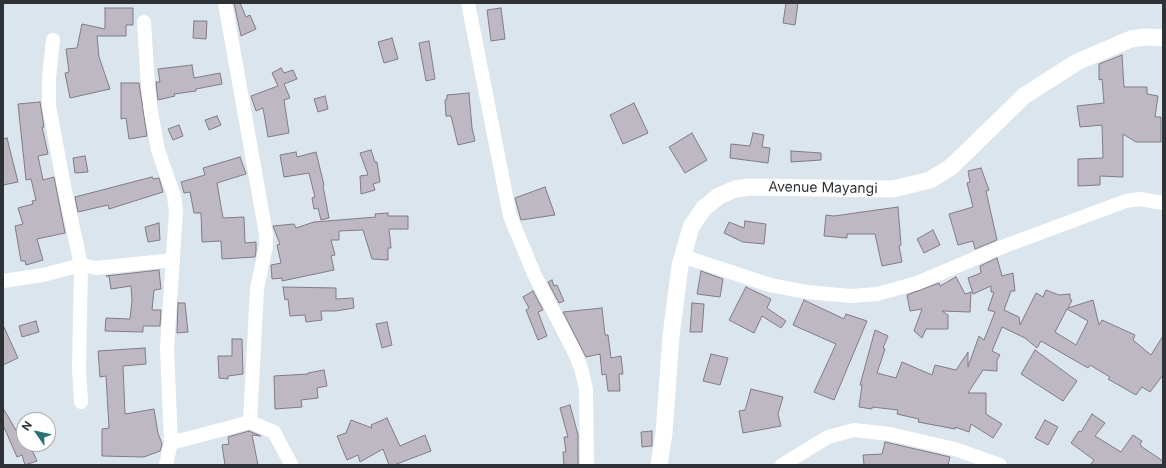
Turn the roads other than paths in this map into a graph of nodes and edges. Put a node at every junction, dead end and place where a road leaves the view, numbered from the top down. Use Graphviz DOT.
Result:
graph roads {
  1 [pos="225,3"];
  2 [pos="468,3"];
  3 [pos="144,22"];
  4 [pos="1163,38"];
  5 [pos="53,40"];
  6 [pos="1163,203"];
  7 [pos="682,256"];
  8 [pos="173,260"];
  9 [pos="81,265"];
  10 [pos="3,281"];
  11 [pos="81,402"];
  12 [pos="250,422"];
  13 [pos="171,443"];
  14 [pos="291,464"];
  15 [pos="166,465"];
  16 [pos="587,465"];
  17 [pos="659,465"];
  18 [pos="782,465"];
  19 [pos="1000,465"];
  1 -- 12 [label="street"];
  2 -- 16 [label="street"];
  3 -- 8 [label="street"];
  4 -- 7 [label="street, Avenue Mayangi"];
  5 -- 9 [label="street"];
  6 -- 7 [label="street"];
  7 -- 17 [label="street, Avenue Mayangi"];
  8 -- 9 [label="street"];
  8 -- 13 [label="street"];
  9 -- 10 [label="street"];
  9 -- 11 [label="street"];
  12 -- 13 [label="street"];
  12 -- 14 [label="street"];
  13 -- 15 [label="street"];
  18 -- 19 [label="street"];
}
